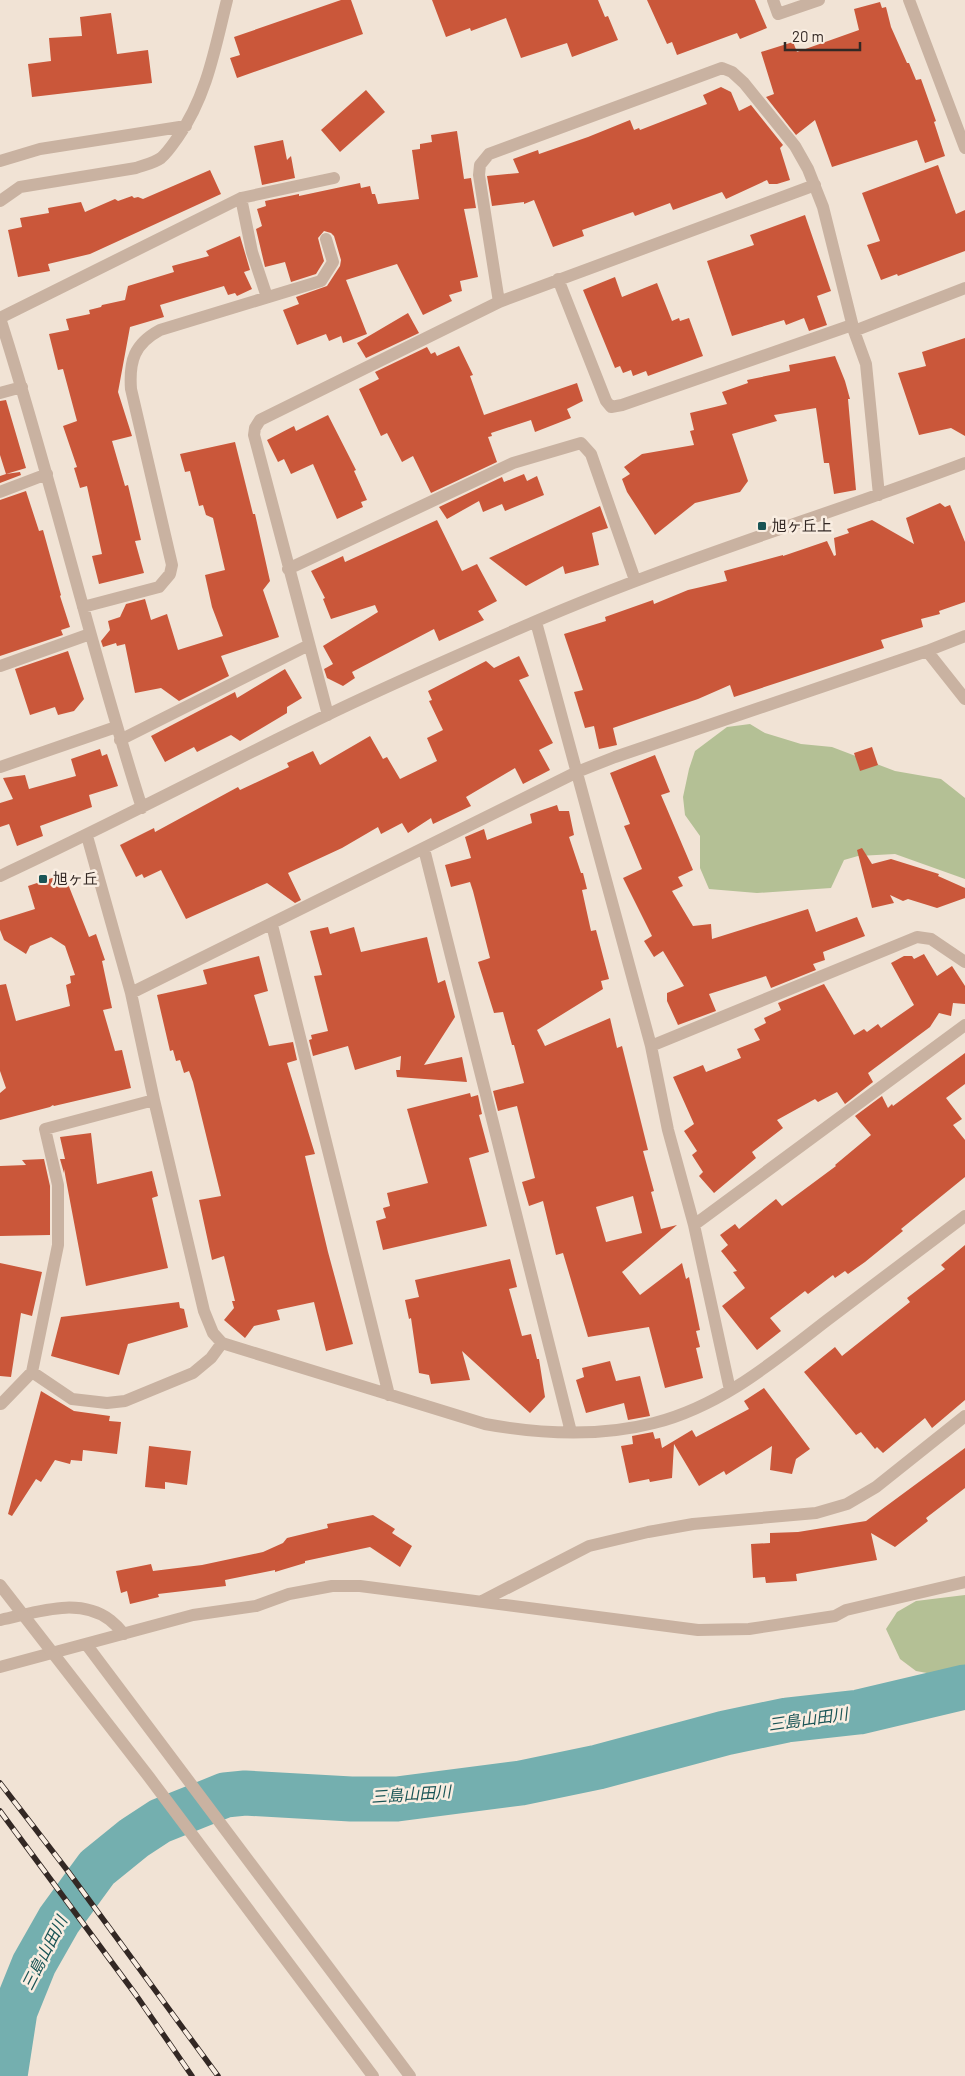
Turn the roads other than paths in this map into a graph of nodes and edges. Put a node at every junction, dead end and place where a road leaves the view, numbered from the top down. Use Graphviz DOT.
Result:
graph roads {
  1 [pos="227,0"];
  2 [pos="773,0"];
  3 [pos="819,0"];
  4 [pos="910,0"];
  5 [pos="186,126"];
  6 [pos="965,148"];
  7 [pos="0,161"];
  8 [pos="334,178"];
  9 [pos="815,185"];
  10 [pos="240,198"];
  11 [pos="0,201"];
  12 [pos="326,239"];
  13 [pos="558,279"];
  14 [pos="965,288"];
  15 [pos="267,297"];
  16 [pos="499,302"];
  17 [pos="0,318"];
  18 [pos="853,328"];
  19 [pos="22,387"];
  20 [pos="0,393"];
  21 [pos="965,463"];
  22 [pos="46,474"];
  23 [pos="0,492"];
  24 [pos="879,495"];
  25 [pos="288,569"];
  26 [pos="635,580"];
  27 [pos="83,607"];
  28 [pos="536,622"];
  29 [pos="90,634"];
  30 [pos="965,636"];
  31 [pos="309,645"];
  32 [pos="927,651"];
  33 [pos="0,666"];
  34 [pos="965,699"];
  35 [pos="328,715"];
  36 [pos="116,727"];
  37 [pos="120,740"];
  38 [pos="0,768"];
  39 [pos="578,772"];
  40 [pos="142,808"];
  41 [pos="87,836"];
  42 [pos="424,849"];
  43 [pos="0,876"];
  44 [pos="272,925"];
  45 [pos="965,962"];
  46 [pos="131,993"];
  47 [pos="965,1025"];
  48 [pos="651,1046"];
  49 [pos="154,1100"];
  50 [pos="965,1216"];
  51 [pos="694,1225"];
  52 [pos="222,1343"];
  53 [pos="32,1372"];
  54 [pos="730,1390"];
  55 [pos="389,1395"];
  56 [pos="1,1404"];
  57 [pos="965,1416"];
  58 [pos="571,1432"];
  59 [pos="965,1582"];
  60 [pos="0,1584"];
  61 [pos="482,1601"];
  62 [pos="0,1620"];
  63 [pos="124,1634"];
  64 [pos="86,1644"];
  65 [pos="0,1667"];
  66 [pos="373,2076"];
  67 [pos="410,2076"];
  1 -- 5 [label="street"];
  2 -- 3 [label="street"];
  4 -- 6 [label="street"];
  5 -- 7 [label="street"];
  5 -- 11 [label="street"];
  8 -- 10 [label="street"];
  9 -- 13 [label="street"];
  9 -- 16 [label="street"];
  9 -- 18 [label="street"];
  10 -- 15 [label="street"];
  10 -- 17 [label="street"];
  12 -- 15 [label="street"];
  13 -- 16 [label="street"];
  13 -- 18 [label="street"];
  14 -- 18 [label="street"];
  15 -- 27 [label="street"];
  16 -- 25 [label="street"];
  17 -- 19 [label="street"];
  18 -- 24 [label="street"];
  19 -- 20 [label="street"];
  19 -- 22 [label="street"];
  21 -- 24 [label="street"];
  22 -- 23 [label="street"];
  22 -- 27 [label="street"];
  24 -- 26 [label="street"];
  25 -- 26 [label="street"];
  25 -- 31 [label="street"];
  26 -- 28 [label="street"];
  27 -- 29 [label="street"];
  28 -- 35 [label="street"];
  28 -- 39 [label="street"];
  29 -- 33 [label="street"];
  29 -- 36 [label="street"];
  30 -- 32 [label="street"];
  31 -- 35 [label="street"];
  31 -- 37 [label="street"];
  32 -- 34 [label="street"];
  32 -- 39 [label="street"];
  35 -- 40 [label="street"];
  36 -- 37 [label="street"];
  36 -- 38 [label="street"];
  37 -- 40 [label="street"];
  39 -- 42 [label="street"];
  39 -- 48 [label="street"];
  40 -- 41 [label="street"];
  41 -- 43 [label="street"];
  41 -- 46 [label="street"];
  42 -- 44 [label="street"];
  42 -- 58 [label="street"];
  44 -- 46 [label="street"];
  44 -- 55 [label="street"];
  45 -- 48 [label="street"];
  46 -- 49 [label="street"];
  47 -- 51 [label="street"];
  48 -- 51 [label="street"];
  49 -- 52 [label="street"];
  49 -- 53 [label="street"];
  50 -- 54 [label="street"];
  51 -- 54 [label="street"];
  52 -- 53 [label="street"];
  52 -- 55 [label="street"];
  53 -- 56 [label="street"];
  54 -- 58 [label="street"];
  55 -- 58 [label="street"];
  57 -- 61 [label="street"];
  59 -- 61 [label="street"];
  60 -- 66 [label="street, bridge"];
  61 -- 63 [label="street"];
  62 -- 63 [label="street"];
  63 -- 64 [label="street"];
  64 -- 65 [label="street"];
  64 -- 67 [label="street"];
}
